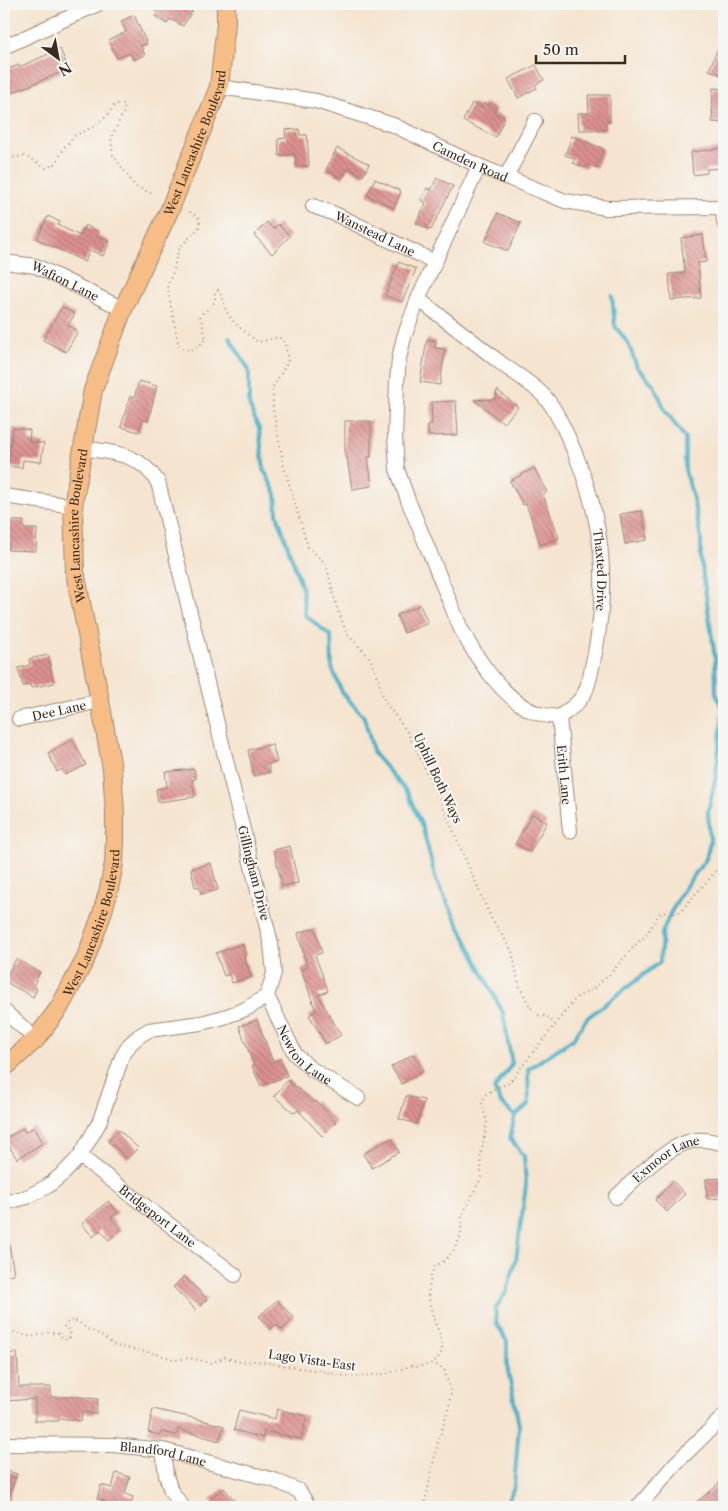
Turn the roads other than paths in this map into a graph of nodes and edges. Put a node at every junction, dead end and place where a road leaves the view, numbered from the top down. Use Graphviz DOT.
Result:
graph roads {
  1 [pos="98,4"];
  2 [pos="226,4"];
  3 [pos="4,47"];
  4 [pos="220,87"];
  5 [pos="535,122"];
  6 [pos="479,166"];
  7 [pos="506,177"];
  8 [pos="313,206"];
  9 [pos="724,207"];
  10 [pos="724,222"];
  11 [pos="4,262"];
  12 [pos="435,262"];
  13 [pos="418,299"];
  14 [pos="123,309"];
  15 [pos="82,448"];
  16 [pos="4,496"];
  17 [pos="73,506"];
  18 [pos="100,701"];
  19 [pos="560,717"];
  20 [pos="19,719"];
  21 [pos="570,830"];
  22 [pos="266,996"];
  23 [pos="4,1011"];
  24 [pos="36,1040"];
  25 [pos="4,1068"];
  26 [pos="358,1098"];
  27 [pos="724,1144"];
  28 [pos="80,1156"];
  29 [pos="616,1197"];
  30 [pos="4,1204"];
  31 [pos="235,1275"];
  32 [pos="724,1416"];
  33 [pos="4,1444"];
  34 [pos="162,1450"];
  35 [pos="183,1507"];
  36 [pos="309,1507"];
  37 [pos="638,1507"];
  1 -- 3 [label="street"];
  2 -- 4 [label="main road, West Lancashire Boulevard"];
  4 -- 6 [label="street, Camden Road"];
  4 -- 14 [label="main road, West Lancashire Boulevard"];
  5 -- 7 [label="street"];
  6 -- 7 [label="street, Camden Road"];
  6 -- 12 [label="street"];
  7 -- 9 [label="street, Camden Road"];
  8 -- 12 [label="street, Wanstead Lane"];
  9 -- 10 [label="street"];
  11 -- 14 [label="street, Wafton Lane"];
  12 -- 13 [label="street"];
  13 -- 19 [label="street"];
  13 -- 19 [label="street, Thaxted Drive"];
  14 -- 15 [label="main road, West Lancashire Boulevard"];
  15 -- 17 [label="main road, West Lancashire Boulevard"];
  15 -- 22 [label="street, Gillingham Drive"];
  16 -- 17 [label="street"];
  17 -- 18 [label="main road, West Lancashire Boulevard"];
  18 -- 20 [label="street, Dee Lane"];
  18 -- 24 [label="main road, West Lancashire Boulevard"];
  19 -- 21 [label="street, Erith Lane"];
  22 -- 26 [label="street, Newton Lane"];
  22 -- 28 [label="street"];
  23 -- 24 [label="street"];
  24 -- 25 [label="main road, West Lancashire Boulevard"];
  27 -- 29 [label="street, Exmoor Lane"];
  28 -- 30 [label="street"];
  28 -- 31 [label="street, Bridgeport Lane"];
  32 -- 37 [label="street"];
  33 -- 34 [label="street, Blandford Lane"];
  34 -- 35 [label="street"];
  34 -- 36 [label="street, Blandford Lane"];
}
